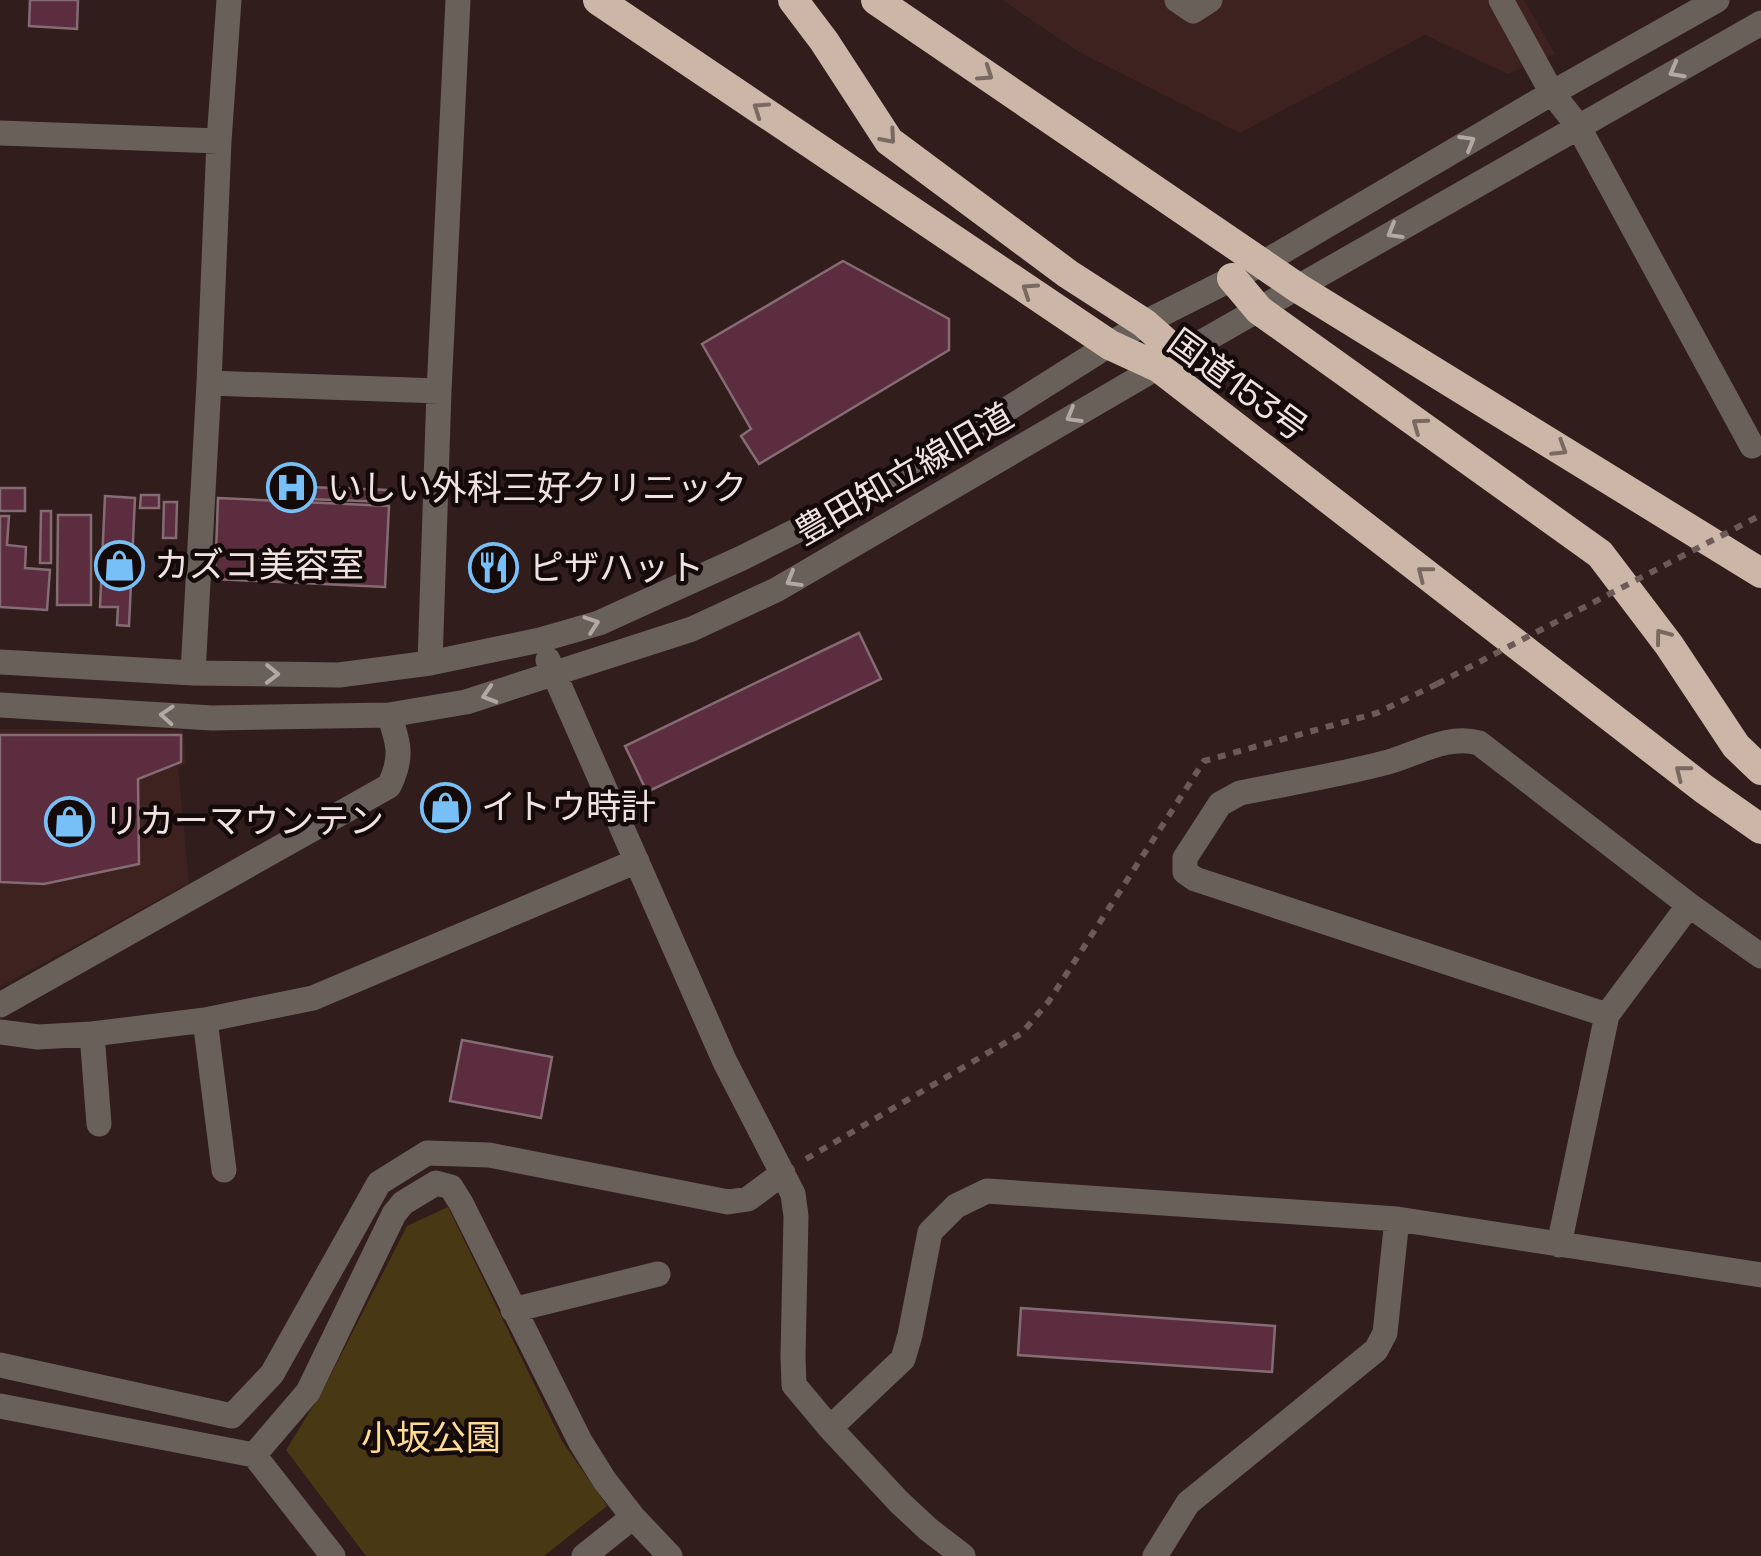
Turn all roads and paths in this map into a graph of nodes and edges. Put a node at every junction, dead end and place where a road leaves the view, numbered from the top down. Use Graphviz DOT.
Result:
graph roads {
  1 [pos="229,0"];
  2 [pos="458,0"];
  3 [pos="598,0"];
  4 [pos="793,0"];
  5 [pos="876,0"];
  6 [pos="1177,0"];
  7 [pos="1210,0"];
  8 [pos="1500,0"];
  9 [pos="1717,0"];
  10 [pos="1761,23"];
  11 [pos="1552,93"];
  12 [pos="1578,126"];
  13 [pos="0,133"];
  14 [pos="219,141"];
  15 [pos="1263,262"];
  16 [pos="1232,278"];
  17 [pos="1298,288"];
  18 [pos="1259,310"];
  19 [pos="1144,323"];
  20 [pos="1110,344"];
  21 [pos="1169,361"];
  22 [pos="209,383"];
  23 [pos="439,391"];
  24 [pos="1752,446"];
  25 [pos="1761,515"];
  26 [pos="1761,573"];
  27 [pos="540,640"];
  28 [pos="0,662"];
  29 [pos="430,663"];
  30 [pos="193,673"];
  31 [pos="554,675"];
  32 [pos="0,705"];
  33 [pos="389,715"];
  34 [pos="1761,770"];
  35 [pos="1761,829"];
  36 [pos="637,861"];
  37 [pos="1689,905"];
  38 [pos="1761,956"];
  39 [pos="0,1006"];
  40 [pos="1606,1016"];
  41 [pos="205,1020"];
  42 [pos="0,1032"];
  43 [pos="92,1034"];
  44 [pos="99,1124"];
  45 [pos="224,1170"];
  46 [pos="783,1172"];
  47 [pos="1397,1219"];
  48 [pos="1559,1245"];
  49 [pos="658,1274"];
  50 [pos="1761,1275"];
  51 [pos="513,1310"];
  52 [pos="0,1365"];
  53 [pos="0,1406"];
  54 [pos="830,1428"];
  55 [pos="254,1456"];
  56 [pos="633,1517"];
  57 [pos="333,1556"];
  58 [pos="584,1556"];
  59 [pos="670,1556"];
  60 [pos="963,1556"];
  61 [pos="1155,1556"];
  1 -- 14 [label="street"];
  2 -- 23 [label="street"];
  20 -- 3 [label="highway, 国道153号, one-way"];
  4 -- 19 [label="highway, one-way"];
  5 -- 15 [label="highway, one-way"];
  6 -- 7 [label="street"];
  8 -- 11 [label="street"];
  9 -- 11 [label="street, 豊田知立線旧道"];
  10 -- 12 [label="street, 豊田知立線旧道, one-way"];
  11 -- 12 [label="street"];
  15 -- 11 [label="street, 豊田知立線旧道, one-way"];
  12 -- 17 [label="street, 豊田知立線旧道, one-way"];
  12 -- 24 [label="street"];
  13 -- 14 [label="street"];
  14 -- 22 [label="street"];
  15 -- 16 [label="street, 豊田知立線旧道"];
  15 -- 17 [label="highway"];
  16 -- 18 [label="highway"];
  16 -- 19 [label="street, 豊田知立線旧道"];
  17 -- 18 [label="street, 豊田知立線旧道"];
  17 -- 26 [label="highway, one-way"];
  18 -- 21 [label="street, 豊田知立線旧道"];
  34 -- 18 [label="highway, one-way"];
  19 -- 20 [label="street, 豊田知立線旧道"];
  19 -- 21 [label="highway"];
  20 -- 21 [label="highway, 国道153号"];
  27 -- 20 [label="street, 豊田知立線旧道, one-way"];
  21 -- 31 [label="street, 豊田知立線旧道, one-way"];
  35 -- 21 [label="highway, 国道153号, one-way"];
  22 -- 23 [label="street"];
  22 -- 30 [label="street"];
  23 -- 29 [label="street"];
  25 -- 46 [label="path, bridge"];
  27 -- 29 [label="street, 豊田知立線旧道"];
  27 -- 31 [label="street"];
  28 -- 30 [label="street, 豊田知立線旧道"];
  30 -- 29 [label="street, 豊田知立線旧道, one-way"];
  31 -- 33 [label="street, 豊田知立線旧道, one-way"];
  31 -- 36 [label="street"];
  33 -- 32 [label="street, 豊田知立線旧道, one-way"];
  33 -- 39 [label="street"];
  36 -- 41 [label="street"];
  36 -- 46 [label="street"];
  37 -- 38 [label="street"];
  37 -- 40 [label="street"];
  37 -- 40 [label="street"];
  40 -- 48 [label="street"];
  41 -- 43 [label="street"];
  41 -- 45 [label="street"];
  42 -- 43 [label="street"];
  43 -- 44 [label="street"];
  46 -- 52 [label="street"];
  46 -- 54 [label="street"];
  47 -- 48 [label="street"];
  47 -- 54 [label="street"];
  47 -- 61 [label="street"];
  48 -- 50 [label="street"];
  49 -- 51 [label="street"];
  51 -- 55 [label="street"];
  51 -- 56 [label="street"];
  53 -- 55 [label="street"];
  54 -- 60 [label="street"];
  55 -- 57 [label="street"];
  56 -- 58 [label="street"];
  56 -- 59 [label="street"];
}
